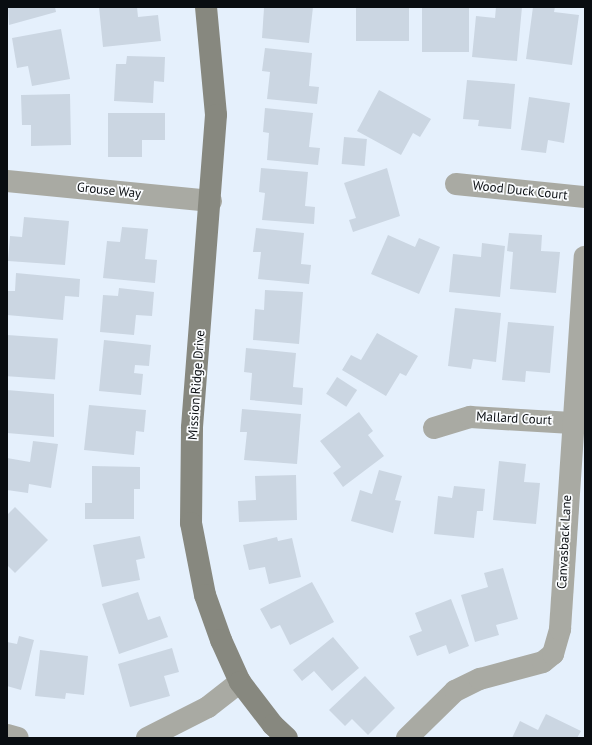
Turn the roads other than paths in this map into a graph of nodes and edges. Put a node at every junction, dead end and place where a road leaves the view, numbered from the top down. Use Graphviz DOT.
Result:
graph roads {
  1 [pos="206,7"];
  2 [pos="7,181"];
  3 [pos="456,184"];
  4 [pos="585,197"];
  5 [pos="211,201"];
  6 [pos="585,257"];
  7 [pos="572,423"];
  8 [pos="434,428"];
  9 [pos="240,682"];
  10 [pos="7,735"];
  11 [pos="18,738"];
  12 [pos="147,738"];
  13 [pos="287,738"];
  14 [pos="407,738"];
  1 -- 5 [label="street, Mission Ridge Drive"];
  2 -- 5 [label="street, Grouse Way"];
  3 -- 4 [label="street, Wood Duck Court"];
  5 -- 9 [label="street, Mission Ridge Drive"];
  6 -- 7 [label="street, Canvasback Lane"];
  7 -- 8 [label="street, Mallard Court"];
  7 -- 14 [label="street, Canvasback Lane"];
  9 -- 12 [label="street"];
  9 -- 13 [label="street, Mission Ridge Drive"];
  10 -- 11 [label="street"];
}
